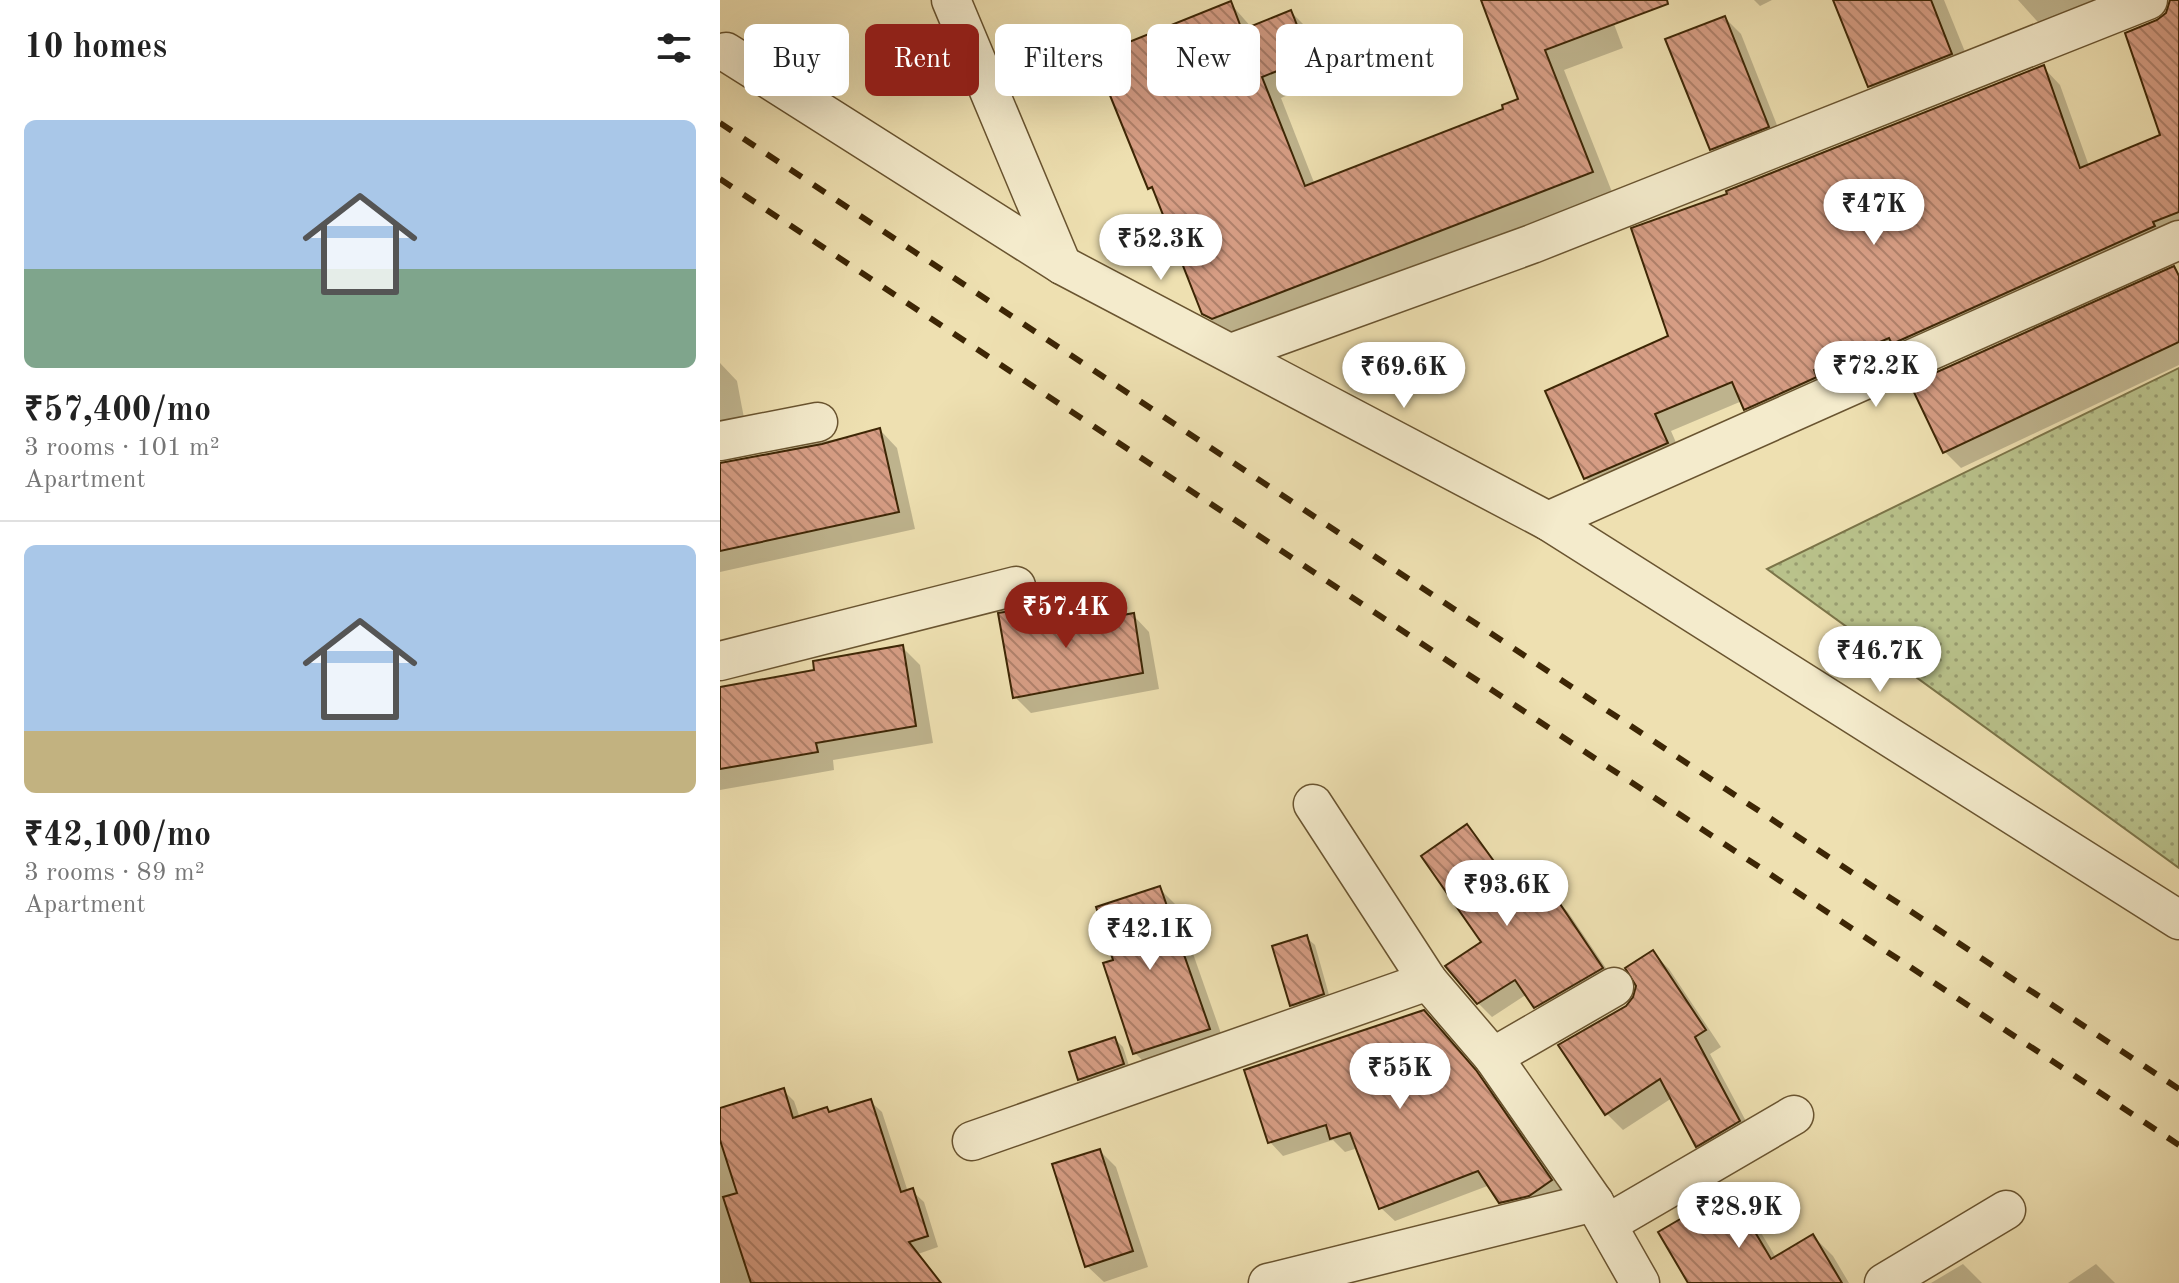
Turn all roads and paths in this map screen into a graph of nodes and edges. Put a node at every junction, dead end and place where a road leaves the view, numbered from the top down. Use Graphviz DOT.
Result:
graph roads {
  1 [pos="951,0"];
  2 [pos="2148,0"];
  3 [pos="726,52"];
  4 [pos="2179,240"];
  5 [pos="1062,265"];
  6 [pos="1231,353"];
  7 [pos="818,422"];
  8 [pos="720,441"];
  9 [pos="1548,521"];
  10 [pos="1016,586"];
  11 [pos="720,661"];
  12 [pos="1313,804"];
  13 [pos="2179,920"];
  14 [pos="1428,981"];
  15 [pos="1614,987"];
  16 [pos="1493,1057"];
  17 [pos="1794,1115"];
  18 [pos="972,1141"];
  19 [pos="2006,1210"];
  20 [pos="1601,1213"];
  21 [pos="1268,1283"];
  22 [pos="1640,1283"];
  23 [pos="1884,1283"];
  1 -- 5 [label="street"];
  2 -- 6 [label="street"];
  3 -- 5 [label="street"];
  4 -- 9 [label="street"];
  5 -- 6 [label="street"];
  6 -- 9 [label="street"];
  7 -- 8 [label="street"];
  9 -- 13 [label="street"];
  10 -- 11 [label="street"];
  12 -- 14 [label="street"];
  14 -- 16 [label="street"];
  14 -- 18 [label="street"];
  15 -- 16 [label="street"];
  16 -- 20 [label="street"];
  17 -- 20 [label="street"];
  19 -- 23 [label="street"];
  20 -- 21 [label="street"];
  20 -- 22 [label="street"];
}
